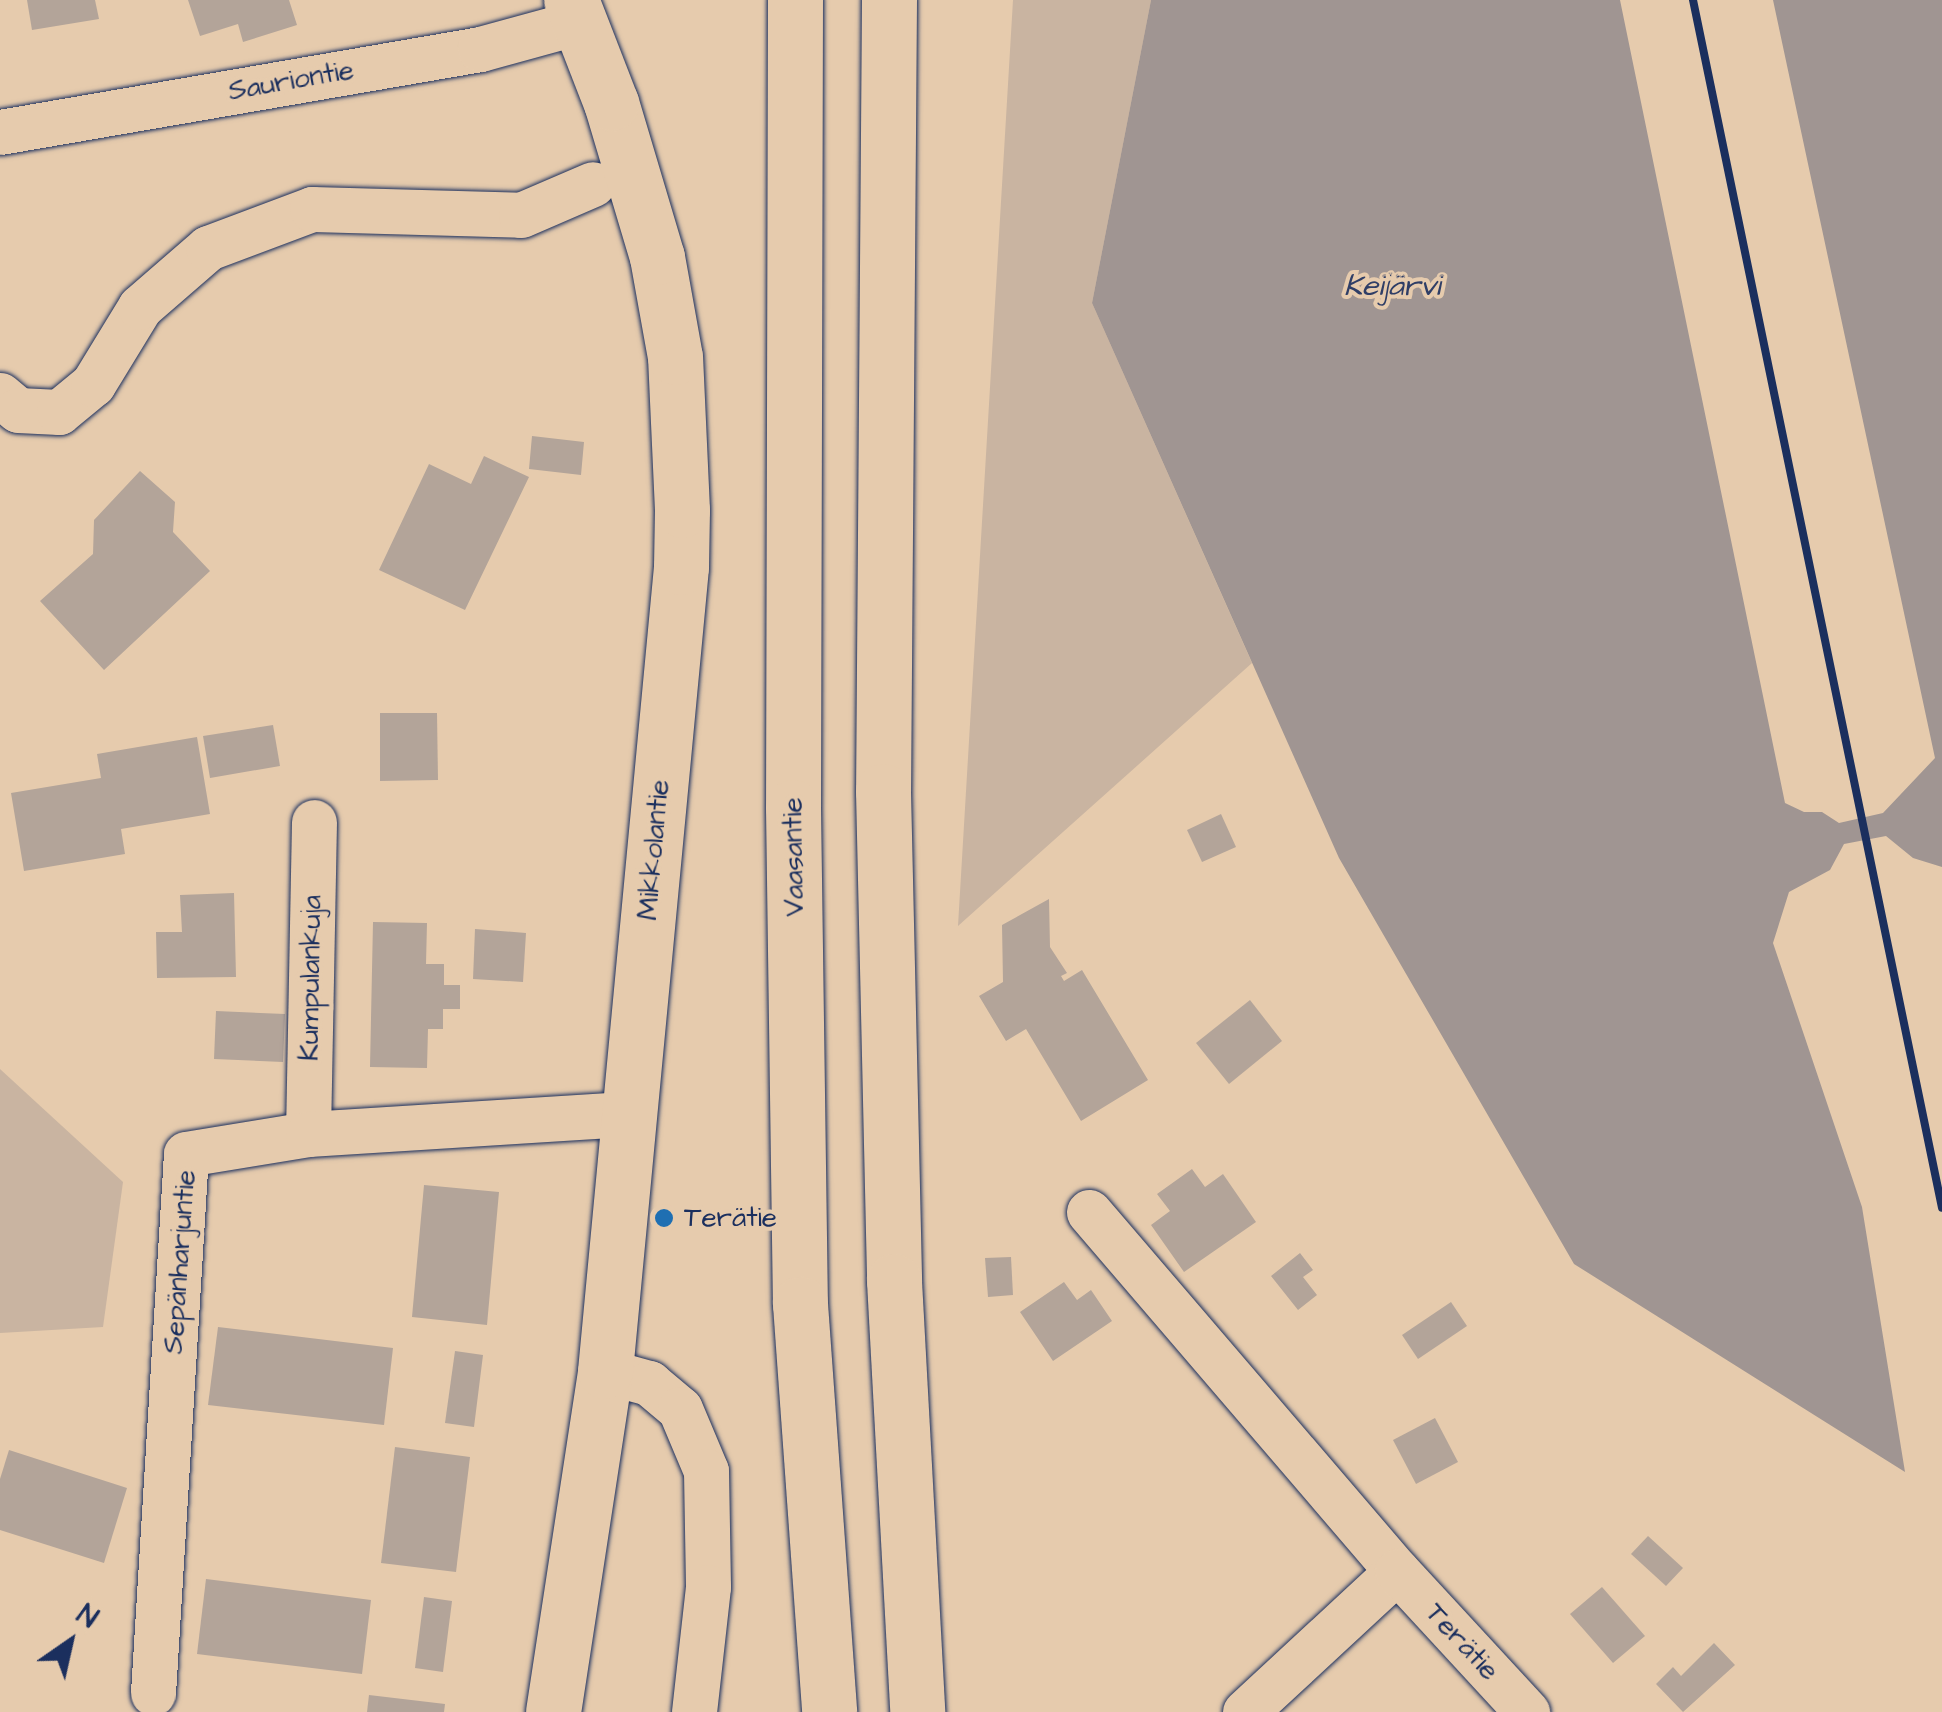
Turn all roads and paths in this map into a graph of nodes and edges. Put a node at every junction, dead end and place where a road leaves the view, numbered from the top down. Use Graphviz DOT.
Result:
graph roads {
  1 [pos="796,0"];
  2 [pos="888,0"];
  3 [pos="575,11"];
  4 [pos="0,132"];
  5 [pos="593,184"];
  6 [pos="0,395"];
  7 [pos="314,822"];
  8 [pos="629,1114"];
  9 [pos="308,1134"];
  10 [pos="1089,1212"];
  11 [pos="605,1371"];
  12 [pos="1397,1571"];
  13 [pos="154,1694"];
  14 [pos="553,1712"];
  15 [pos="694,1712"];
  16 [pos="828,1712"];
  17 [pos="917,1712"];
  18 [pos="1245,1712"];
  19 [pos="1527,1712"];
  1 -- 16 [label="main road, Vaasantie"];
  2 -- 17 [label="main road"];
  3 -- 4 [label="street, Sauriontie"];
  3 -- 8 [label="main road, Mikkolantie"];
  5 -- 6 [label="street"];
  7 -- 9 [label="street, Kumpulankuja"];
  8 -- 9 [label="street, Sepänharjuntie"];
  8 -- 11 [label="main road, Mikkolantie"];
  9 -- 13 [label="street, Sepänharjuntie"];
  10 -- 12 [label="street, Terätie"];
  11 -- 14 [label="main road, Mikkolantie"];
  11 -- 15 [label="street"];
  12 -- 18 [label="street"];
  12 -- 19 [label="street, Terätie"];
}
